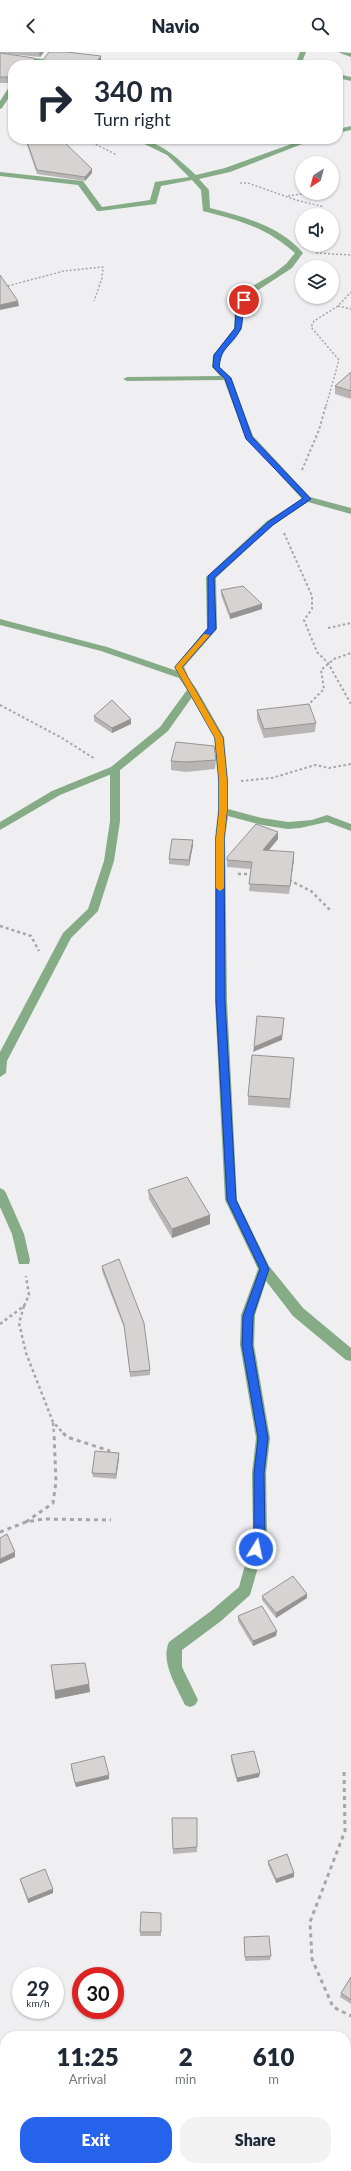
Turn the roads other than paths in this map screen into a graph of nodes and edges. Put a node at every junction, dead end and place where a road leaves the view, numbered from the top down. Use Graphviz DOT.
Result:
graph roads {
  1 [pos="342,52"];
  2 [pos="351,55"];
  3 [pos="0,56"];
  4 [pos="34,60"];
  5 [pos="8,93"];
  6 [pos="0,107"];
  7 [pos="148,144"];
  8 [pos="298,144"];
  9 [pos="0,174"];
  10 [pos="194,178"];
  11 [pos="227,378"];
  12 [pos="127,380"];
  13 [pos="307,499"];
  14 [pos="351,511"];
  15 [pos="0,622"];
  16 [pos="183,676"];
  17 [pos="192,690"];
  18 [pos="115,769"];
  19 [pos="223,811"];
  20 [pos="0,827"];
  21 [pos="351,828"];
  22 [pos="0,1073"];
  23 [pos="0,1193"];
  24 [pos="24,1260"];
  25 [pos="264,1269"];
  26 [pos="351,1356"];
  27 [pos="190,1700"];
  1 -- 2 [label="street"];
  3 -- 4 [label="street"];
  5 -- 6 [label="street"];
  7 -- 10 [label="street"];
  8 -- 10 [label="street"];
  9 -- 10 [label="street"];
  10 -- 11 [label="street"];
  11 -- 12 [label="street"];
  11 -- 13 [label="street"];
  13 -- 14 [label="street"];
  13 -- 16 [label="street"];
  15 -- 16 [label="street"];
  16 -- 17 [label="street"];
  17 -- 18 [label="street"];
  17 -- 19 [label="street"];
  18 -- 20 [label="street"];
  18 -- 22 [label="street"];
  19 -- 21 [label="street"];
  19 -- 25 [label="street"];
  23 -- 24 [label="street"];
  25 -- 26 [label="street"];
  25 -- 27 [label="street"];
}
